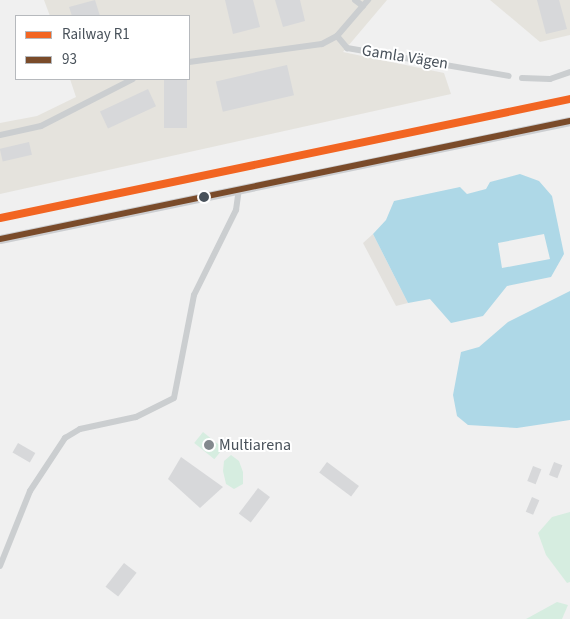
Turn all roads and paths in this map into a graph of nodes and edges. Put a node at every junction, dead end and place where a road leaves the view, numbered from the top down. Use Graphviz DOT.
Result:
graph roads {
  1 [pos="355,0"];
  2 [pos="368,0"];
  3 [pos="363,6"];
  4 [pos="337,36"];
  5 [pos="190,62"];
  6 [pos="570,72"];
  7 [pos="510,76"];
  8 [pos="522,78"];
  9 [pos="130,80"];
  10 [pos="570,121"];
  11 [pos="0,135"];
  12 [pos="239,189"];
  13 [pos="0,239"];
  14 [pos="0,566"];
  1 -- 3 [label="street"];
  2 -- 3 [label="street"];
  3 -- 4 [label="street"];
  4 -- 5 [label="street"];
  4 -- 7 [label="street, Gamla Vägen"];
  6 -- 8 [label="street"];
  9 -- 11 [label="street"];
  10 -- 12 [label="street"];
  12 -- 13 [label="street"];
  12 -- 14 [label="street"];
}
